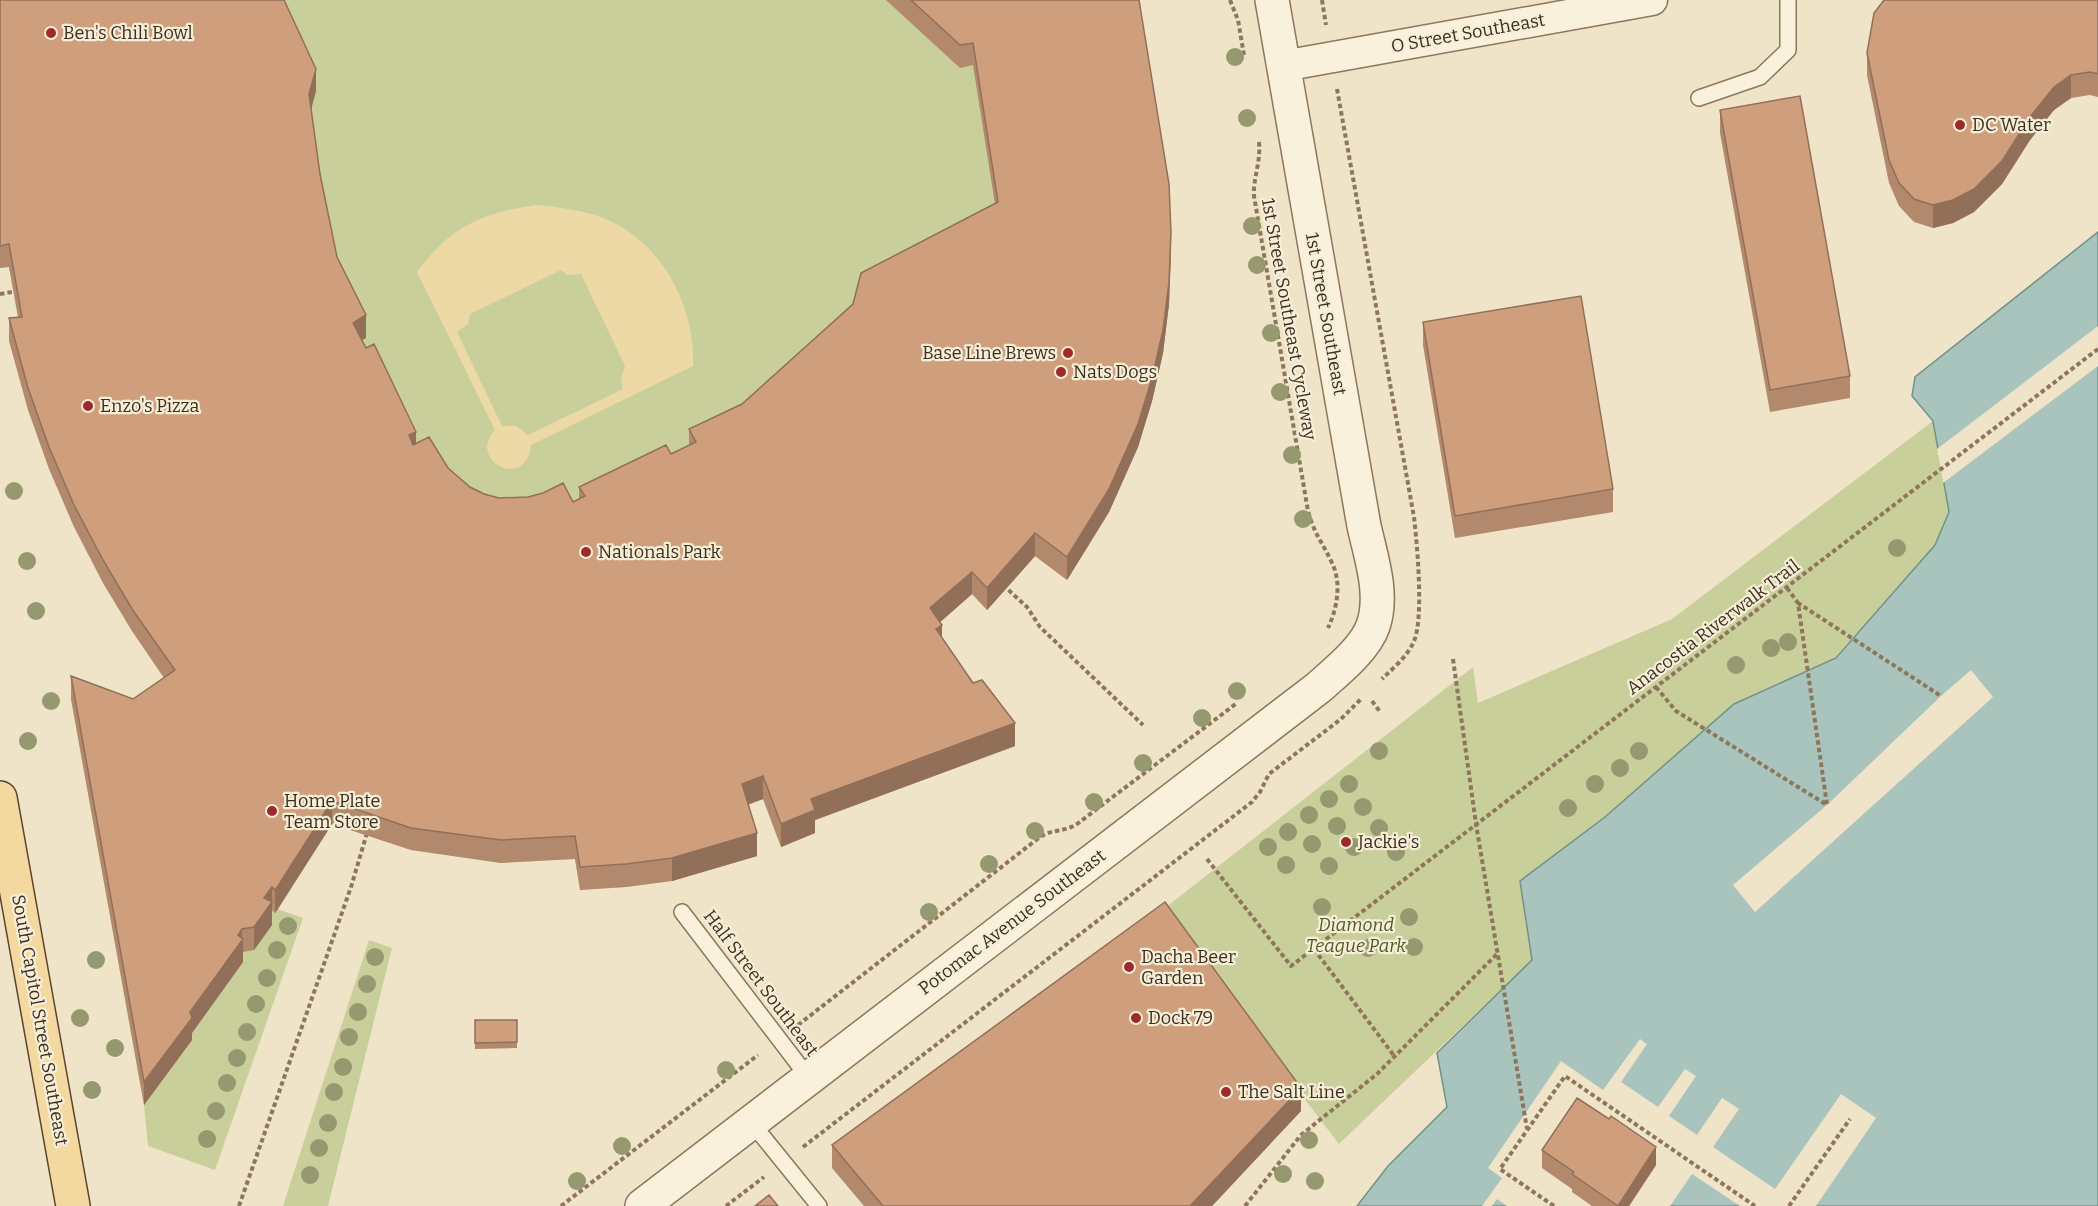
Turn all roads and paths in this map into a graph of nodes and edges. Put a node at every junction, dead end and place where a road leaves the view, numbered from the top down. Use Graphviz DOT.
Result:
graph roads {
  1 [pos="1230,0"];
  2 [pos="1272,0"];
  3 [pos="1652,0"];
  4 [pos="1788,0"];
  5 [pos="1245,64"];
  6 [pos="1283,66"];
  7 [pos="1699,98"];
  8 [pos="1258,136"];
  9 [pos="1347,145"];
  10 [pos="19,291"];
  11 [pos="0,294"];
  12 [pos="2098,349"];
  13 [pos="999,580"];
  14 [pos="1787,588"];
  15 [pos="1798,603"];
  16 [pos="1372,627"];
  17 [pos="1328,630"];
  18 [pos="1453,659"];
  19 [pos="1399,662"];
  20 [pos="1656,687"];
  21 [pos="1366,695"];
  22 [pos="1941,696"];
  23 [pos="1243,699"];
  24 [pos="1372,701"];
  25 [pos="1381,713"];
  26 [pos="1143,725"];
  27 [pos="0,798"];
  28 [pos="1476,824"];
  29 [pos="368,830"];
  30 [pos="4,845"];
  31 [pos="1206,859"];
  32 [pos="682,912"];
  33 [pos="1314,949"];
  34 [pos="1498,953"];
  35 [pos="779,1039"];
  36 [pos="1395,1057"];
  37 [pos="808,1077"];
  38 [pos="1850,1119"];
  39 [pos="751,1122"];
  40 [pos="1527,1129"];
  41 [pos="796,1152"];
  42 [pos="762,1178"];
  43 [pos="73,1206"];
  44 [pos="239,1206"];
  45 [pos="561,1206"];
  46 [pos="642,1206"];
  47 [pos="726,1206"];
  48 [pos="819,1206"];
  49 [pos="1245,1206"];
  50 [pos="1554,1206"];
  51 [pos="1755,1206"];
  52 [pos="1789,1206"];
  1 -- 5 [label="path"];
  2 -- 6 [label="street, 1st Street Southeast"];
  3 -- 6 [label="street, O Street Southeast"];
  4 -- 7 [label="lane"];
  6 -- 16 [label="street, 1st Street Southeast"];
  8 -- 17 [label="path, 1st Street Southeast Cycleway"];
  9 -- 19 [label="path"];
  10 -- 11 [label="path"];
  12 -- 14 [label="path, Anacostia Riverwalk Trail"];
  13 -- 26 [label="path"];
  14 -- 15 [label="path"];
  14 -- 20 [label="path, Anacostia Riverwalk Trail"];
  15 -- 20 [label="path"];
  15 -- 22 [label="path"];
  16 -- 37 [label="street, Potomac Avenue Southeast"];
  18 -- 28 [label="path"];
  20 -- 28 [label="path, Anacostia Riverwalk Trail"];
  21 -- 41 [label="path"];
  23 -- 35 [label="path"];
  24 -- 25 [label="path"];
  27 -- 30 [label="main road, South Capitol Street Southeast"];
  28 -- 33 [label="path, Anacostia Riverwalk Trail"];
  28 -- 34 [label="path"];
  29 -- 44 [label="path"];
  30 -- 43 [label="main road, South Capitol Street Southeast"];
  31 -- 33 [label="path, Anacostia Riverwalk Trail"];
  32 -- 35 [label="lane, Half Street Southeast"];
  33 -- 36 [label="path"];
  34 -- 36 [label="path"];
  34 -- 40 [label="path"];
  35 -- 37 [label="lane, Half Street Southeast"];
  35 -- 45 [label="path"];
  36 -- 49 [label="path"];
  37 -- 39 [label="street, Potomac Avenue Southeast"];
  38 -- 52 [label="path"];
  39 -- 46 [label="street, Potomac Avenue Southeast"];
  39 -- 48 [label="lane"];
  40 -- 50 [label="path"];
  40 -- 51 [label="path"];
  42 -- 47 [label="path"];
}
